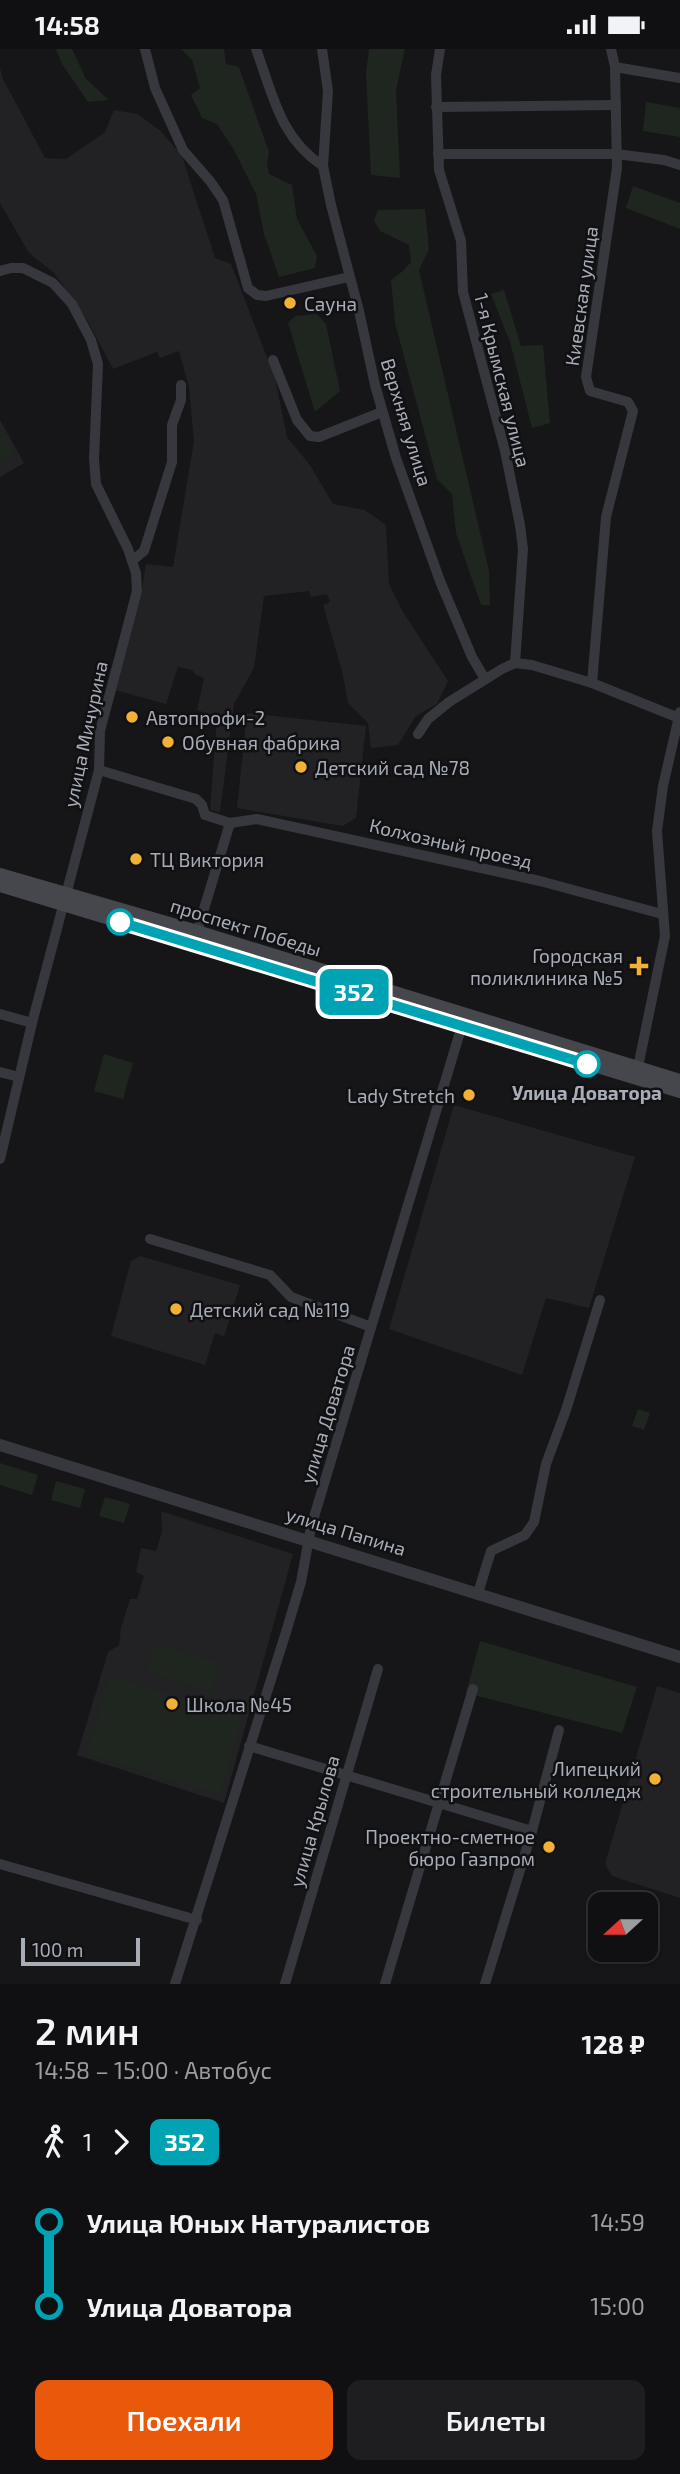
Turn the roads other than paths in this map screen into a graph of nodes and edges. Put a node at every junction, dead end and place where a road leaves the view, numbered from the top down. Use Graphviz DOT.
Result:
graph roads {
  1 [pos="145,49"];
  2 [pos="256,49"];
  3 [pos="322,49"];
  4 [pos="440,49"];
  5 [pos="611,49"];
  6 [pos="615,67"];
  7 [pos="680,78"];
  8 [pos="616,105"];
  9 [pos="436,107"];
  10 [pos="438,154"];
  11 [pos="616,154"];
  12 [pos="680,165"];
  13 [pos="323,166"];
  14 [pos="0,271"];
  15 [pos="349,277"];
  16 [pos="273,360"];
  17 [pos="181,385"];
  18 [pos="382,412"];
  19 [pos="132,561"];
  20 [pos="515,663"];
  21 [pos="485,679"];
  22 [pos="592,683"];
  23 [pos="679,715"];
  24 [pos="678,730"];
  25 [pos="418,734"];
  26 [pos="99,770"];
  27 [pos="230,823"];
  28 [pos="0,875"];
  29 [pos="0,885"];
  30 [pos="64,899"];
  31 [pos="662,913"];
  32 [pos="197,932"];
  33 [pos="0,1014"];
  34 [pos="463,1020"];
  35 [pos="32,1023"];
  36 [pos="638,1067"];
  37 [pos="0,1072"];
  38 [pos="19,1077"];
  39 [pos="680,1081"];
  40 [pos="680,1091"];
  41 [pos="0,1159"];
  42 [pos="149,1240"];
  43 [pos="600,1300"];
  44 [pos="371,1327"];
  45 [pos="0,1445"];
  46 [pos="308,1539"];
  47 [pos="478,1593"];
  48 [pos="680,1657"];
  49 [pos="377,1669"];
  50 [pos="472,1689"];
  51 [pos="559,1730"];
  52 [pos="249,1746"];
  53 [pos="345,1775"];
  54 [pos="439,1803"];
  55 [pos="532,1831"];
  56 [pos="0,1864"];
  57 [pos="197,1920"];
  58 [pos="175,1984"];
  59 [pos="285,1984"];
  60 [pos="386,1984"];
  61 [pos="485,1984"];
  1 -- 15 [label="street"];
  2 -- 13 [label="street"];
  3 -- 13 [label="street, Верхняя улица"];
  4 -- 9 [label="street, 1-я Крымская улица"];
  5 -- 6 [label="street, Киевская улица"];
  6 -- 7 [label="street"];
  6 -- 8 [label="street, Киевская улица"];
  8 -- 9 [label="street"];
  8 -- 11 [label="street, Киевская улица"];
  9 -- 10 [label="street, 1-я Крымская улица"];
  10 -- 11 [label="street"];
  10 -- 20 [label="street, 1-я Крымская улица"];
  11 -- 12 [label="street"];
  11 -- 22 [label="street, Киевская улица"];
  13 -- 15 [label="street, Верхняя улица"];
  14 -- 19 [label="street, улица Мичурина"];
  15 -- 18 [label="street, Верхняя улица"];
  16 -- 18 [label="street"];
  17 -- 19 [label="street"];
  18 -- 21 [label="street, Верхняя улица"];
  19 -- 26 [label="street, улица Мичурина"];
  20 -- 21 [label="street"];
  20 -- 22 [label="street"];
  21 -- 25 [label="street"];
  22 -- 23 [label="street"];
  23 -- 24 [label="street"];
  24 -- 31 [label="street"];
  26 -- 27 [label="street"];
  26 -- 30 [label="street, улица Мичурина"];
  27 -- 31 [label="street, Колхозный проезд"];
  27 -- 32 [label="street"];
  28 -- 30 [label="main road, проспект Победы"];
  29 -- 30 [label="main road, проспект Победы"];
  30 -- 32 [label="main road, проспект Победы"];
  30 -- 34 [label="main road, проспект Победы"];
  30 -- 35 [label="street, улица Мичурина"];
  31 -- 36 [label="street"];
  32 -- 34 [label="main road, проспект Победы"];
  33 -- 35 [label="street"];
  34 -- 36 [label="main road, проспект Победы"];
  34 -- 40 [label="main road, проспект Победы"];
  34 -- 44 [label="street, улица Доватора"];
  35 -- 38 [label="street, улица Мичурина"];
  36 -- 39 [label="main road, проспект Победы"];
  37 -- 38 [label="street"];
  38 -- 41 [label="street, улица Мичурина"];
  42 -- 44 [label="street"];
  43 -- 47 [label="street"];
  44 -- 46 [label="street, улица Доватора"];
  45 -- 46 [label="street, улица Папина"];
  46 -- 47 [label="street, улица Папина"];
  46 -- 52 [label="street, улица Доватора"];
  47 -- 48 [label="street, улица Папина"];
  49 -- 53 [label="street, улица Крылова"];
  50 -- 54 [label="street"];
  51 -- 55 [label="street"];
  52 -- 53 [label="street"];
  52 -- 57 [label="street, улица Доватора"];
  53 -- 54 [label="street"];
  53 -- 59 [label="street, улица Крылова"];
  54 -- 55 [label="street"];
  54 -- 60 [label="street"];
  55 -- 61 [label="street"];
  56 -- 57 [label="street"];
  57 -- 58 [label="street, улица Доватора"];
}
